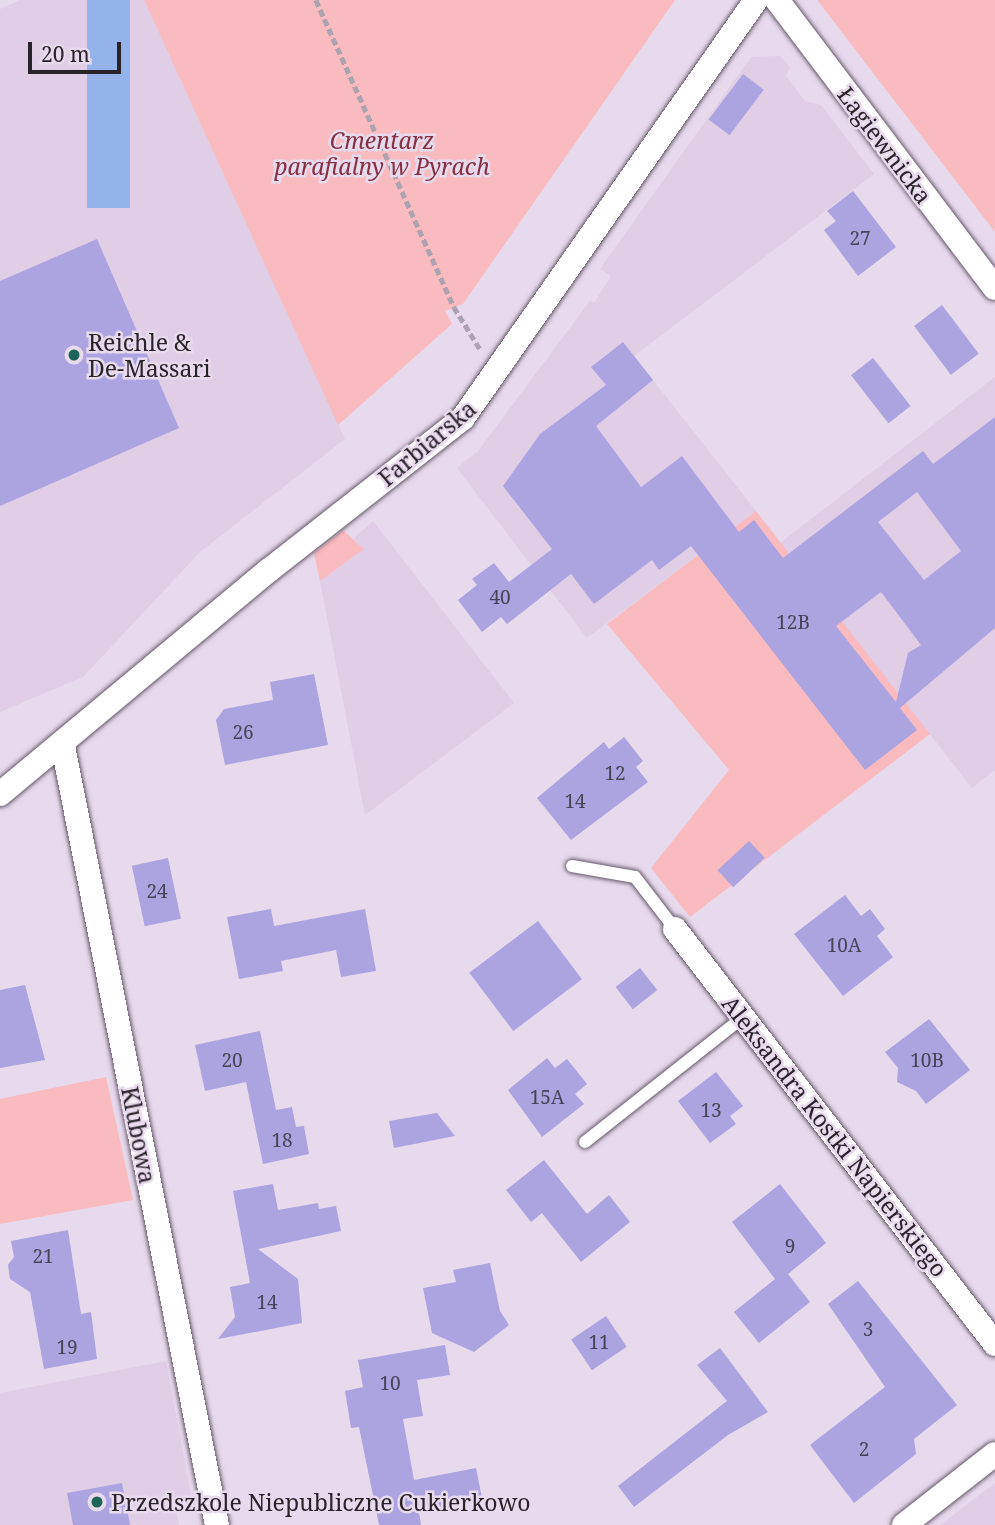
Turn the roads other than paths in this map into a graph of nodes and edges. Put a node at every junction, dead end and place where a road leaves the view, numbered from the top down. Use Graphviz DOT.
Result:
graph roads {
  1 [pos="756,0"];
  2 [pos="777,0"];
  3 [pos="995,288"];
  4 [pos="63,746"];
  5 [pos="0,794"];
  6 [pos="572,866"];
  7 [pos="675,929"];
  8 [pos="743,1017"];
  9 [pos="585,1142"];
  10 [pos="995,1344"];
  11 [pos="995,1454"];
  12 [pos="217,1525"];
  13 [pos="904,1525"];
  1 -- 4 [label="street, Farbiarska"];
  2 -- 3 [label="street, Łagiewnicka"];
  4 -- 5 [label="street, Farbiarska"];
  4 -- 12 [label="street, Klubowa"];
  6 -- 7 [label="lane"];
  7 -- 8 [label="street, Aleksandra Kostki Napierskiego"];
  8 -- 9 [label="lane"];
  8 -- 10 [label="street, Aleksandra Kostki Napierskiego"];
  11 -- 13 [label="street"];
}
